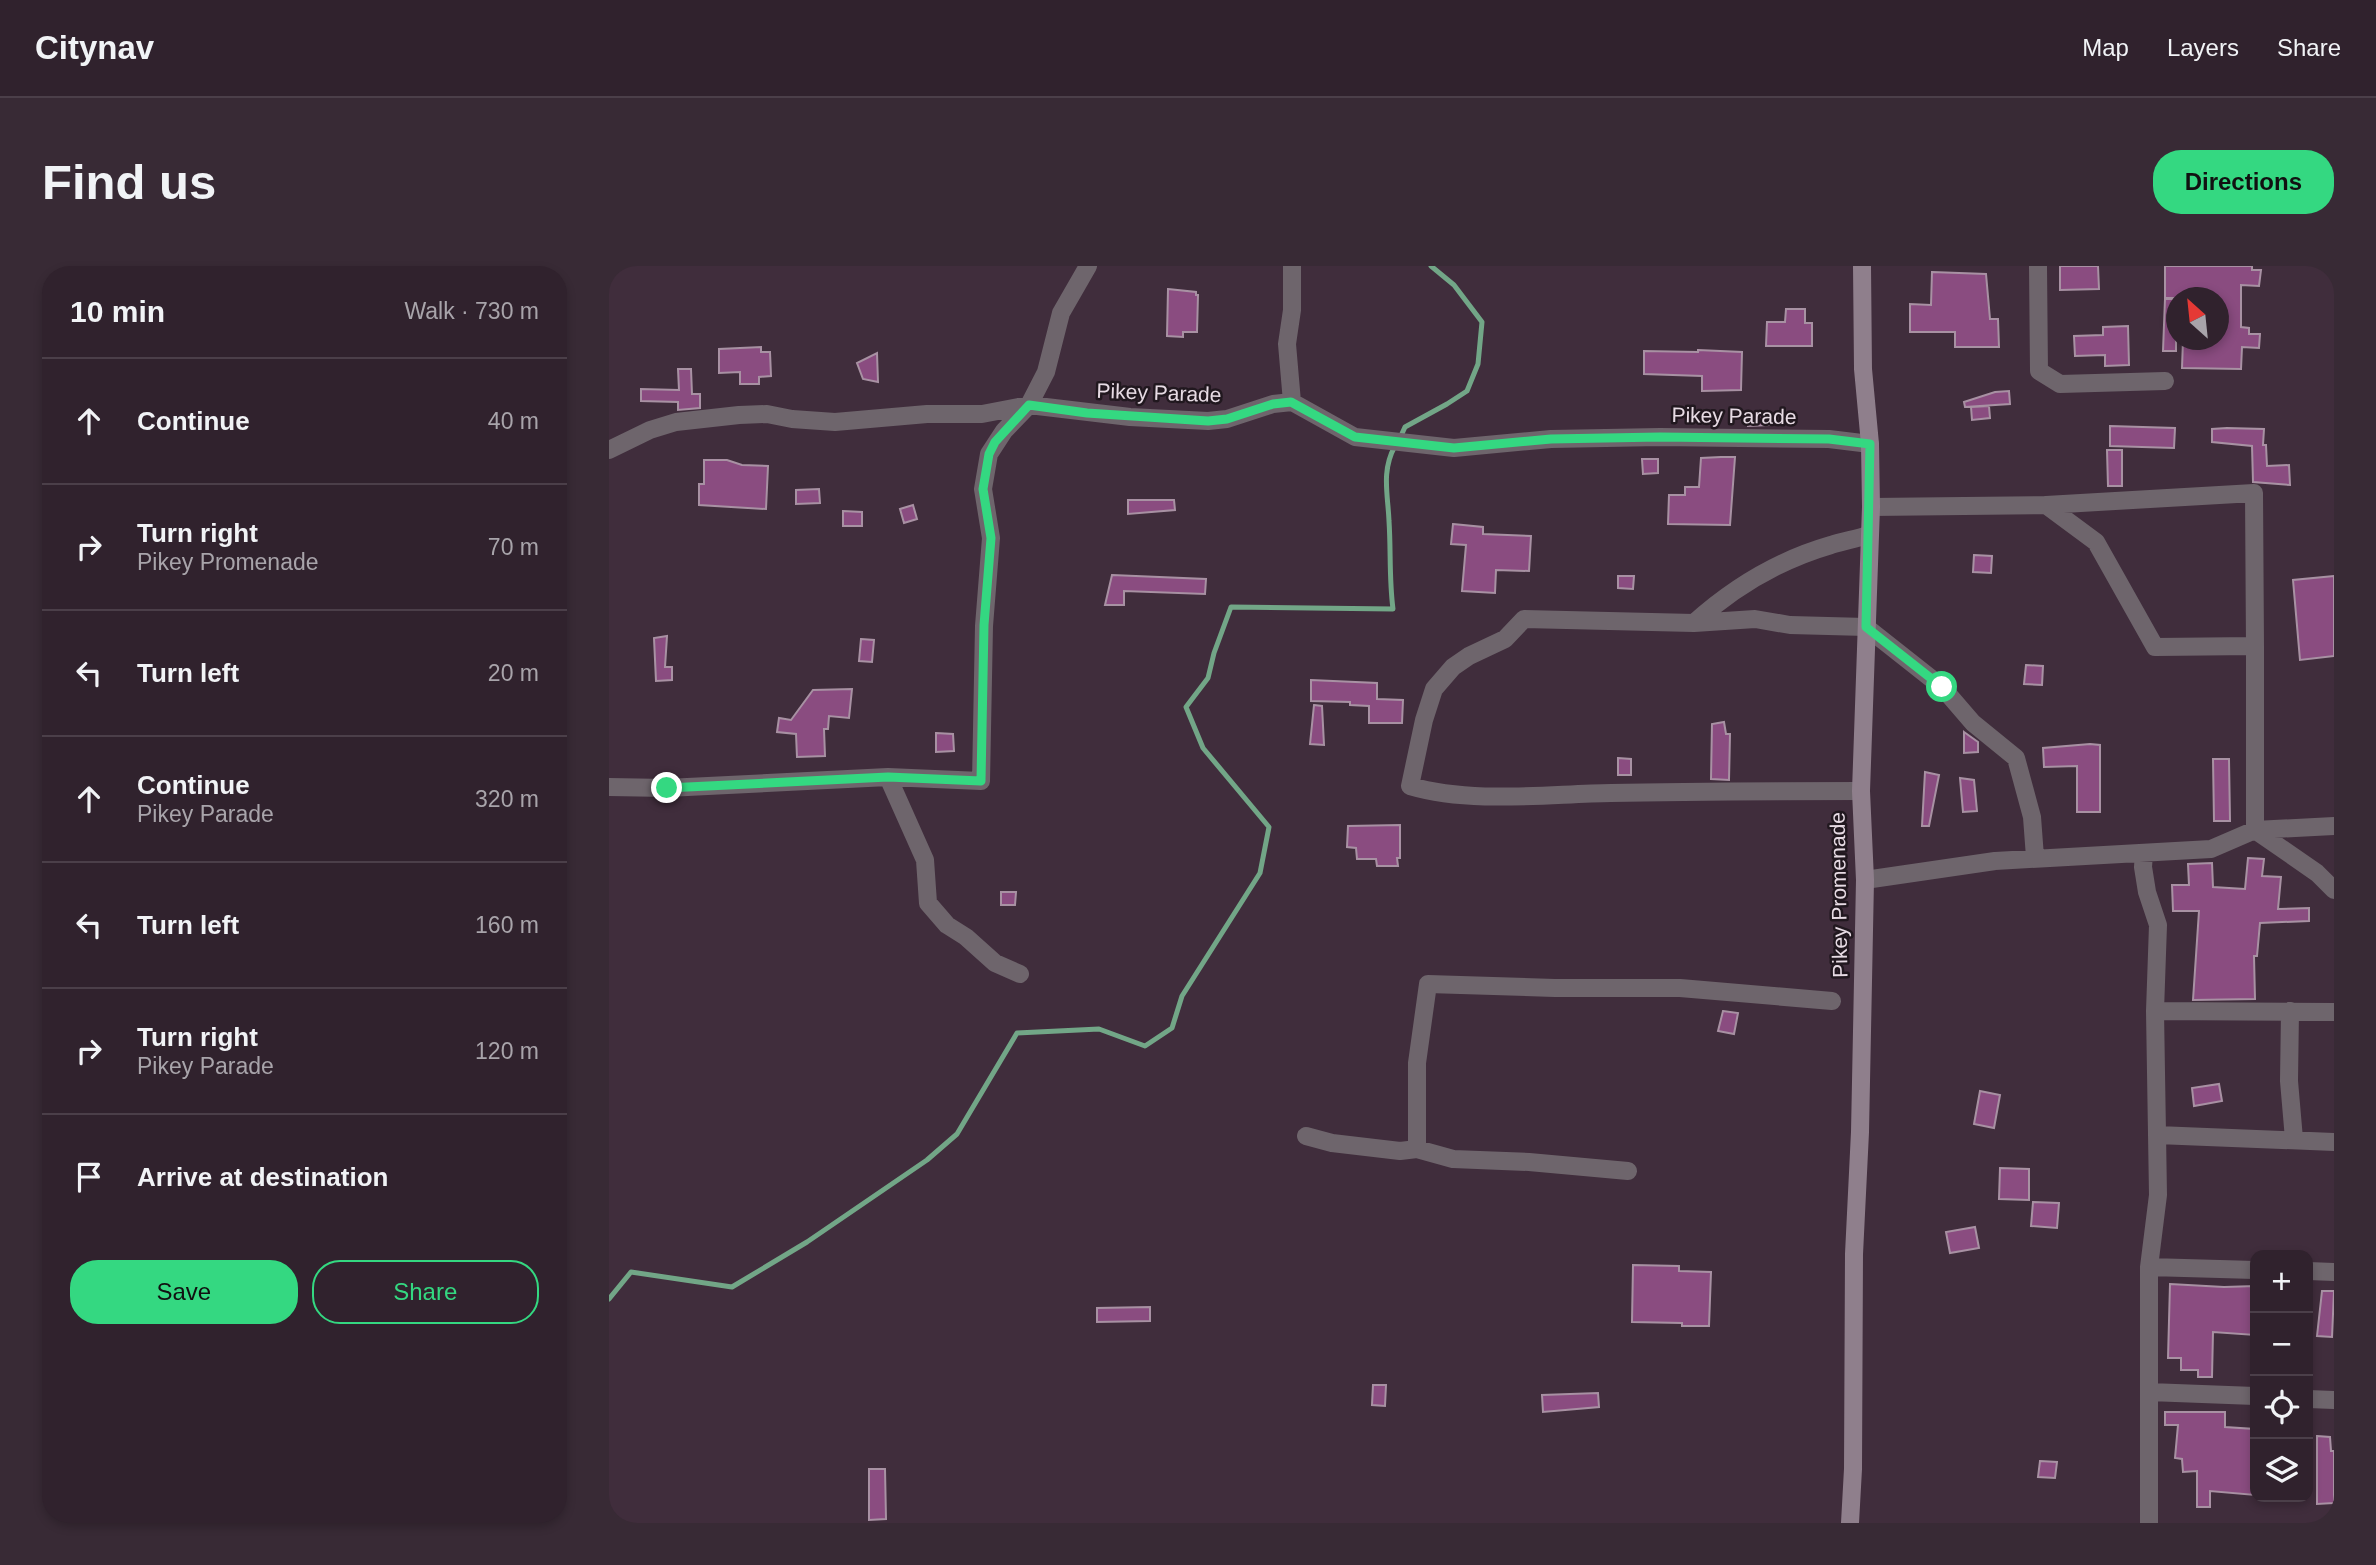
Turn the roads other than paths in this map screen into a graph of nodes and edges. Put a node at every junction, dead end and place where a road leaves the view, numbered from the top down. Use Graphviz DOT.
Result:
graph roads {
  1 [pos="1088,266"];
  2 [pos="1292,266"];
  3 [pos="1862,266"];
  4 [pos="2038,266"];
  5 [pos="2165,382"];
  6 [pos="1291,402"];
  7 [pos="1029,405"];
  8 [pos="1870,444"];
  9 [pos="609,450"];
  10 [pos="2046,505"];
  11 [pos="1871,508"];
  12 [pos="1868,535"];
  13 [pos="1694,623"];
  14 [pos="1866,627"];
  15 [pos="2255,646"];
  16 [pos="888,777"];
  17 [pos="609,787"];
  18 [pos="1861,791"];
  19 [pos="2334,826"];
  20 [pos="2255,830"];
  21 [pos="2144,853"];
  22 [pos="2035,857"];
  23 [pos="1865,880"];
  24 [pos="2334,890"];
  25 [pos="1020,974"];
  26 [pos="1832,1001"];
  27 [pos="2155,1011"];
  28 [pos="2290,1011"];
  29 [pos="2334,1012"];
  30 [pos="2157,1135"];
  31 [pos="1306,1136"];
  32 [pos="2294,1139"];
  33 [pos="2334,1142"];
  34 [pos="1417,1149"];
  35 [pos="1628,1171"];
  36 [pos="2149,1267"];
  37 [pos="2250,1270"];
  38 [pos="2313,1271"];
  39 [pos="2334,1272"];
  40 [pos="2149,1391"];
  41 [pos="2250,1396"];
  42 [pos="2313,1399"];
  43 [pos="2334,1400"];
  44 [pos="1850,1523"];
  45 [pos="2149,1523"];
  1 -- 7 [label="street"];
  2 -- 6 [label="street"];
  3 -- 8 [label="street, Pikey Promenade"];
  4 -- 5 [label="street"];
  6 -- 7 [label="street, Pikey Parade"];
  6 -- 8 [label="street, Pikey Parade"];
  7 -- 9 [label="street, Pikey Parade"];
  7 -- 16 [label="street"];
  8 -- 11 [label="street, Pikey Promenade"];
  10 -- 11 [label="street"];
  10 -- 15 [label="street"];
  10 -- 15 [label="street"];
  11 -- 12 [label="street, Pikey Promenade"];
  12 -- 13 [label="street"];
  12 -- 14 [label="street, Pikey Promenade"];
  13 -- 14 [label="street"];
  13 -- 18 [label="street"];
  14 -- 18 [label="street, Pikey Promenade"];
  14 -- 22 [label="street"];
  15 -- 20 [label="street"];
  16 -- 17 [label="street"];
  16 -- 25 [label="street"];
  18 -- 23 [label="street, Pikey Promenade"];
  19 -- 20 [label="street"];
  20 -- 21 [label="street"];
  20 -- 24 [label="street"];
  21 -- 22 [label="street"];
  21 -- 27 [label="street"];
  22 -- 23 [label="street"];
  23 -- 44 [label="street, Pikey Promenade"];
  26 -- 34 [label="street"];
  27 -- 28 [label="street"];
  27 -- 30 [label="street"];
  28 -- 29 [label="street"];
  28 -- 32 [label="street"];
  30 -- 32 [label="street"];
  30 -- 36 [label="street"];
  31 -- 34 [label="street"];
  32 -- 33 [label="street"];
  34 -- 35 [label="street"];
  36 -- 37 [label="street"];
  36 -- 40 [label="street"];
  38 -- 39 [label="street"];
  40 -- 41 [label="street"];
  40 -- 45 [label="street"];
  42 -- 43 [label="street"];
}
